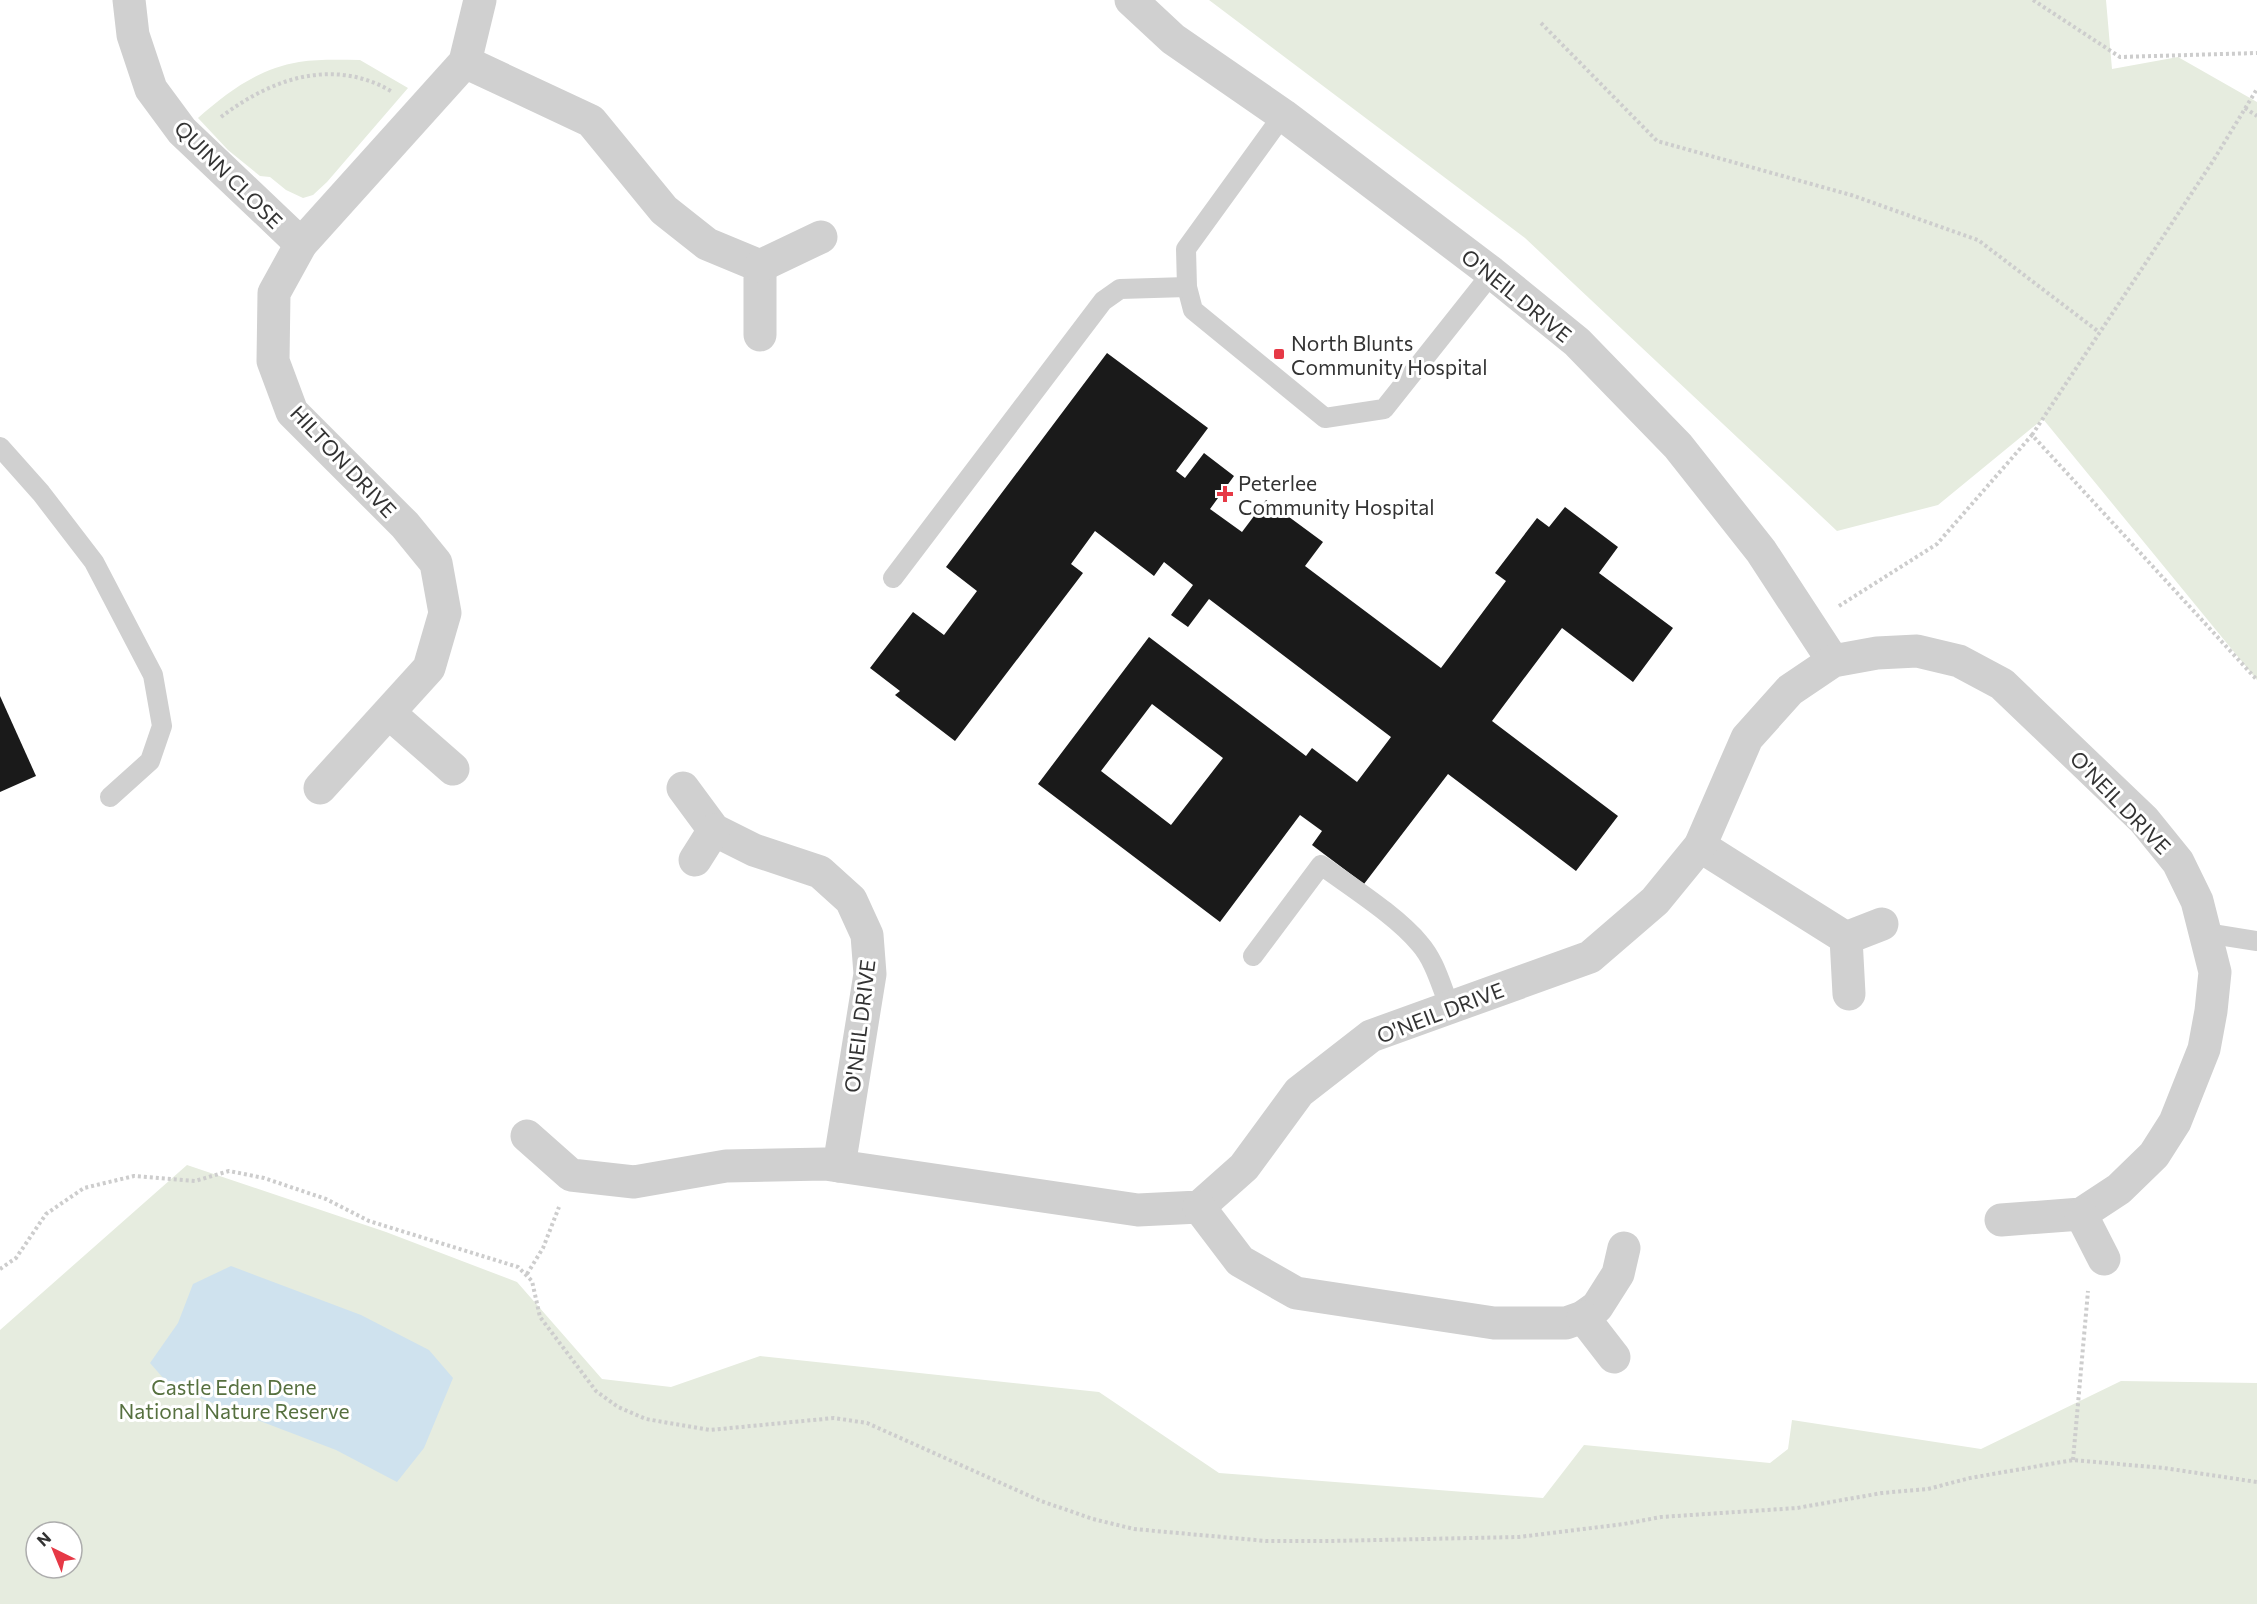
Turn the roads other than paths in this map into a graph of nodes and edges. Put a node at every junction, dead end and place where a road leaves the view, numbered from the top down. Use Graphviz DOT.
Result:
graph roads {
  1 [pos="129,0"];
  2 [pos="480,0"];
  3 [pos="1131,0"];
  4 [pos="465,62"];
  5 [pos="1283,115"];
  6 [pos="821,237"];
  7 [pos="301,244"];
  8 [pos="760,266"];
  9 [pos="1492,273"];
  10 [pos="1188,287"];
  11 [pos="760,335"];
  12 [pos="0,447"];
  13 [pos="893,578"];
  14 [pos="1833,661"];
  15 [pos="389,712"];
  16 [pos="453,769"];
  17 [pos="683,788"];
  18 [pos="320,789"];
  19 [pos="110,797"];
  20 [pos="714,830"];
  21 [pos="1700,846"];
  22 [pos="695,860"];
  23 [pos="1882,924"];
  24 [pos="2206,933"];
  25 [pos="1846,938"];
  26 [pos="2257,941"];
  27 [pos="1253,956"];
  28 [pos="1849,994"];
  29 [pos="1450,1007"];
  30 [pos="527,1136"];
  31 [pos="839,1166"];
  32 [pos="1199,1207"];
  33 [pos="2081,1214"];
  34 [pos="2001,1220"];
  35 [pos="1624,1248"];
  36 [pos="2104,1259"];
  37 [pos="1583,1317"];
  38 [pos="1614,1357"];
  1 -- 7 [label="street, QUINN CLOSE"];
  2 -- 4 [label="street, HILTON DRIVE"];
  3 -- 5 [label="street, O'NEIL DRIVE"];
  4 -- 7 [label="street, HILTON DRIVE"];
  4 -- 8 [label="street"];
  5 -- 9 [label="street, O'NEIL DRIVE"];
  5 -- 10 [label="lane"];
  6 -- 8 [label="street"];
  7 -- 15 [label="street, HILTON DRIVE"];
  8 -- 11 [label="street"];
  9 -- 10 [label="lane"];
  9 -- 14 [label="street, O'NEIL DRIVE"];
  10 -- 13 [label="lane"];
  12 -- 19 [label="lane"];
  14 -- 21 [label="street, O'NEIL DRIVE"];
  14 -- 24 [label="street, O'NEIL DRIVE"];
  15 -- 16 [label="street"];
  15 -- 18 [label="street, HILTON DRIVE"];
  17 -- 20 [label="street, O'NEIL DRIVE"];
  20 -- 22 [label="street"];
  20 -- 31 [label="street, O'NEIL DRIVE"];
  21 -- 25 [label="street"];
  21 -- 29 [label="street, O'NEIL DRIVE"];
  23 -- 25 [label="street"];
  24 -- 26 [label="lane"];
  24 -- 33 [label="street, O'NEIL DRIVE"];
  25 -- 28 [label="street"];
  27 -- 29 [label="lane"];
  29 -- 32 [label="street, O'NEIL DRIVE"];
  30 -- 31 [label="street"];
  31 -- 32 [label="street"];
  32 -- 37 [label="street"];
  33 -- 34 [label="street, O'NEIL DRIVE"];
  33 -- 36 [label="street"];
  35 -- 37 [label="street"];
  37 -- 38 [label="street"];
}
